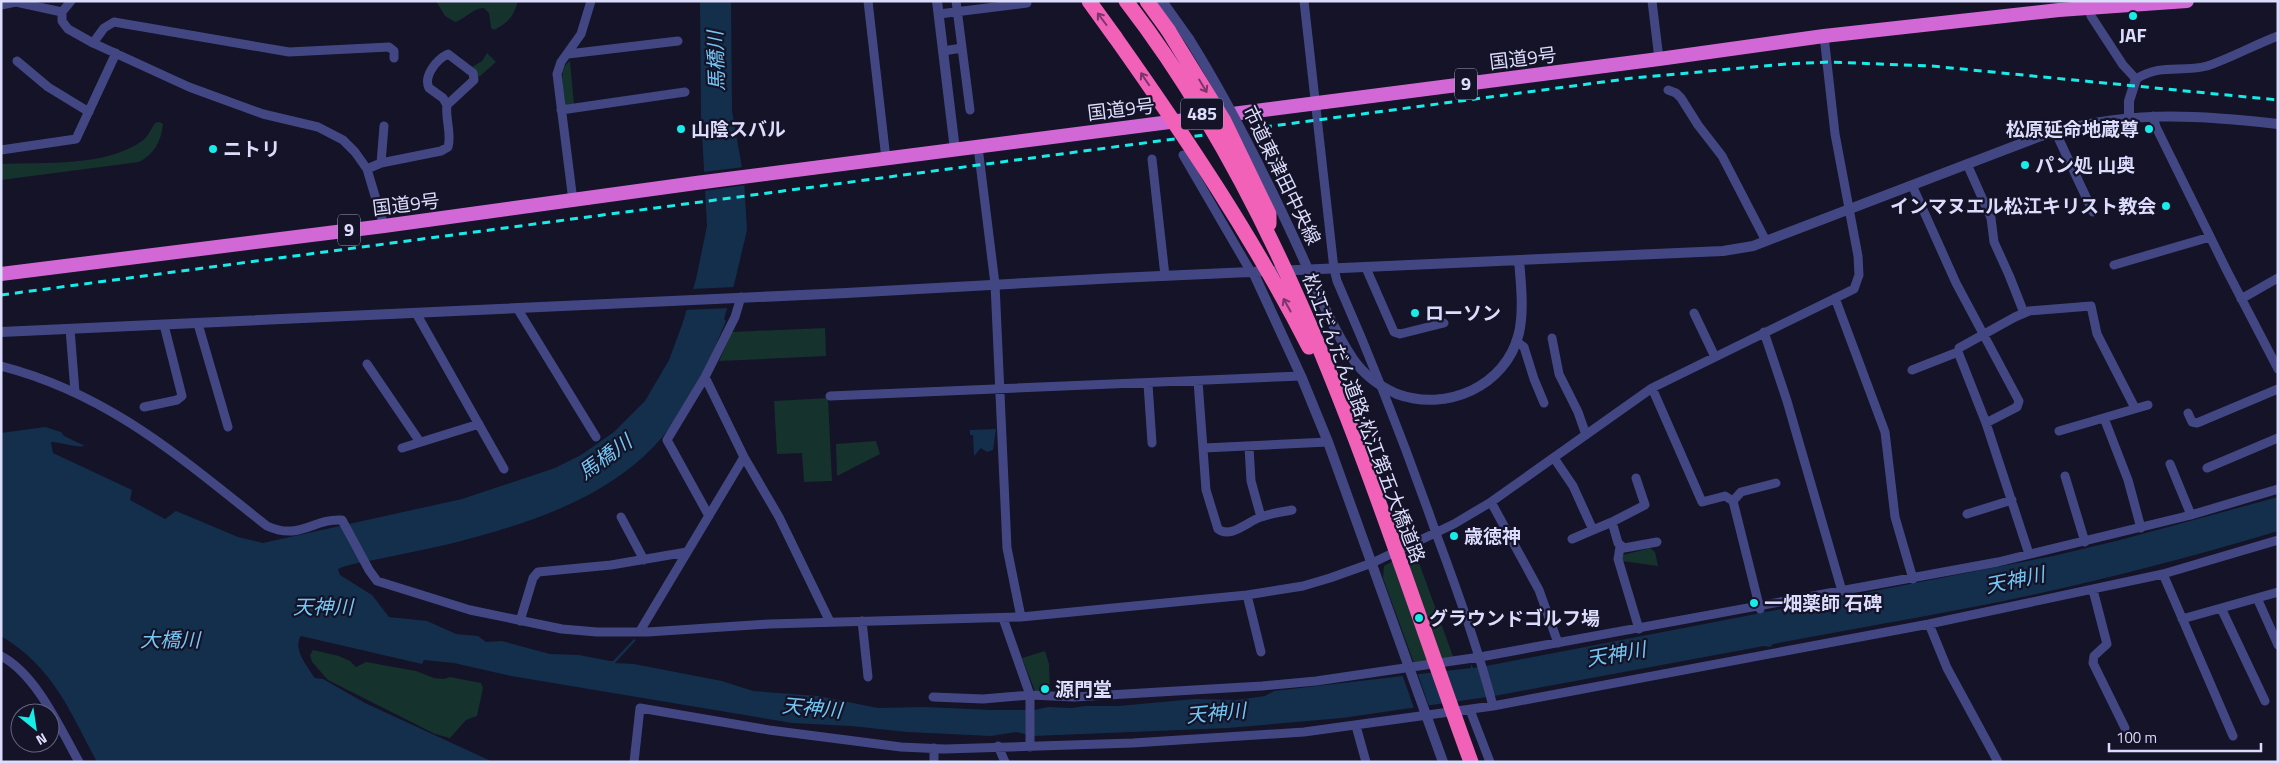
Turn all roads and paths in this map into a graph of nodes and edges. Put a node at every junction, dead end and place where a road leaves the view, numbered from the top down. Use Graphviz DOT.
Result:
graph roads {
  1 [pos="71,1"];
  2 [pos="591,1"];
  3 [pos="868,1"];
  4 [pos="937,1"];
  5 [pos="956,1"];
  6 [pos="1089,1"];
  7 [pos="1126,1"];
  8 [pos="1147,1"];
  9 [pos="1162,1"];
  10 [pos="1304,1"];
  11 [pos="1652,1"];
  12 [pos="2187,1"];
  13 [pos="1027,3"];
  14 [pos="1,5"];
  15 [pos="2058,5"];
  16 [pos="2089,8"];
  17 [pos="957,11"];
  18 [pos="62,12"];
  19 [pos="939,14"];
  20 [pos="1824,36"];
  21 [pos="2278,36"];
  22 [pos="678,41"];
  23 [pos="92,43"];
  24 [pos="962,48"];
  25 [pos="943,51"];
  26 [pos="116,53"];
  27 [pos="568,54"];
  28 [pos="394,58"];
  29 [pos="1659,59"];
  30 [pos="17,61"];
  31 [pos="2136,79"];
  32 [pos="1668,90"];
  33 [pos="685,92"];
  34 [pos="1316,103"];
  35 [pos="447,105"];
  36 [pos="561,110"];
  37 [pos="970,110"];
  38 [pos="89,112"];
  39 [pos="2153,116"];
  40 [pos="2128,117"];
  41 [pos="2278,124"];
  42 [pos="384,126"];
  43 [pos="2055,131"];
  44 [pos="978,147"];
  45 [pos="1,150"];
  46 [pos="954,150"];
  47 [pos="1183,155"];
  48 [pos="886,159"];
  49 [pos="1152,159"];
  50 [pos="381,163"];
  51 [pos="1967,164"];
  52 [pos="367,169"];
  53 [pos="1912,185"];
  54 [pos="573,201"];
  55 [pos="1850,210"];
  56 [pos="2093,212"];
  57 [pos="384,226"];
  58 [pos="1268,233"];
  59 [pos="2210,237"];
  60 [pos="1766,241"];
  61 [pos="1519,260"];
  62 [pos="2114,265"];
  63 [pos="1366,268"];
  64 [pos="1334,269"];
  65 [pos="1252,272"];
  66 [pos="1,274"];
  67 [pos="1165,276"];
  68 [pos="2278,278"];
  69 [pos="995,284"];
  70 [pos="738,298"];
  71 [pos="1835,298"];
  72 [pos="2241,299"];
  73 [pos="517,308"];
  74 [pos="416,313"];
  75 [pos="1694,313"];
  76 [pos="2024,313"];
  77 [pos="1444,323"];
  78 [pos="198,324"];
  79 [pos="164,325"];
  80 [pos="70,329"];
  81 [pos="1,332"];
  82 [pos="1764,332"];
  83 [pos="1983,335"];
  84 [pos="1552,338"];
  85 [pos="1516,340"];
  86 [pos="1958,352"];
  87 [pos="1715,357"];
  88 [pos="368,364"];
  89 [pos="1,366"];
  90 [pos="2278,369"];
  91 [pos="1912,370"];
  92 [pos="1301,376"];
  93 [pos="705,377"];
  94 [pos="1198,381"];
  95 [pos="1148,384"];
  96 [pos="1652,388"];
  97 [pos="2278,389"];
  98 [pos="1000,391"];
  99 [pos="75,392"];
  100 [pos="830,396"];
  101 [pos="1544,403"];
  102 [pos="2148,405"];
  103 [pos="144,407"];
  104 [pos="2136,408"];
  105 [pos="2188,413"];
  106 [pos="2104,418"];
  107 [pos="1986,423"];
  108 [pos="479,424"];
  109 [pos="228,427"];
  110 [pos="2059,431"];
  111 [pos="1586,435"];
  112 [pos="596,438"];
  113 [pos="2278,438"];
  114 [pos="420,442"];
  115 [pos="1328,442"];
  116 [pos="1356,442"];
  117 [pos="1152,443"];
  118 [pos="1249,447"];
  119 [pos="402,448"];
  120 [pos="1204,448"];
  121 [pos="744,457"];
  122 [pos="1554,458"];
  123 [pos="2170,464"];
  124 [pos="2207,468"];
  125 [pos="504,469"];
  126 [pos="2065,476"];
  127 [pos="1636,478"];
  128 [pos="1776,483"];
  129 [pos="2278,489"];
  130 [pos="2012,500"];
  131 [pos="1733,501"];
  132 [pos="1491,502"];
  133 [pos="1292,510"];
  134 [pos="1967,514"];
  135 [pos="2191,515"];
  136 [pos="709,516"];
  137 [pos="621,517"];
  138 [pos="1261,517"];
  139 [pos="1612,522"];
  140 [pos="2141,528"];
  141 [pos="1593,530"];
  142 [pos="1436,533"];
  143 [pos="1572,539"];
  144 [pos="2278,540"];
  145 [pos="1657,542"];
  146 [pos="2085,542"];
  147 [pos="1620,547"];
  148 [pos="687,552"];
  149 [pos="2029,554"];
  150 [pos="644,560"];
  151 [pos="1372,563"];
  152 [pos="2162,574"];
  153 [pos="1913,579"];
  154 [pos="1842,590"];
  155 [pos="2093,590"];
  156 [pos="2278,592"];
  157 [pos="1246,595"];
  158 [pos="2257,598"];
  159 [pos="1759,607"];
  160 [pos="2221,608"];
  161 [pos="1021,617"];
  162 [pos="1003,618"];
  163 [pos="2182,619"];
  164 [pos="520,621"];
  165 [pos="862,621"];
  166 [pos="830,622"];
  167 [pos="1929,624"];
  168 [pos="1639,629"];
  169 [pos="640,631"];
  170 [pos="1558,643"];
  171 [pos="2278,645"];
  172 [pos="1261,652"];
  173 [pos="1,656"];
  174 [pos="1481,659"];
  175 [pos="1410,670"];
  176 [pos="868,676"];
  177 [pos="933,697"];
  178 [pos="1030,697"];
  179 [pos="2265,701"];
  180 [pos="1493,703"];
  181 [pos="1470,710"];
  182 [pos="1426,714"];
  183 [pos="1356,726"];
  184 [pos="2125,728"];
  185 [pos="2233,736"];
  186 [pos="998,746"];
  187 [pos="1030,746"];
  188 [pos="934,748"];
  189 [pos="79,762"];
  190 [pos="634,762"];
  191 [pos="934,762"];
  192 [pos="1005,762"];
  193 [pos="1366,762"];
  194 [pos="1443,762"];
  195 [pos="1471,762"];
  196 [pos="1490,762"];
  197 [pos="1998,762"];
  1 -- 18 [label="street"];
  2 -- 27 [label="street"];
  3 -- 48 [label="street"];
  4 -- 19 [label="street"];
  5 -- 17 [label="street"];
  116 -- 6 [label="highway, one-way, bridge"];
  7 -- 58 [label="highway, 松江だんだん道路;松江第五大橋道路 / 485, bridge"];
  8 -- 58 [label="highway, one-way, bridge"];
  9 -- 85 [label="street, 市道東津田中央線, bridge"];
  10 -- 34 [label="street"];
  11 -- 29 [label="street"];
  12 -- 16 [label="highway, 国道9号 / 9"];
  13 -- 17 [label="street"];
  14 -- 18 [label="street"];
  15 -- 16 [label="highway, 国道9号 / 9"];
  15 -- 20 [label="highway, 国道9号 / 9"];
  16 -- 31 [label="street"];
  17 -- 19 [label="street"];
  17 -- 24 [label="street"];
  18 -- 23 [label="street"];
  19 -- 25 [label="street"];
  20 -- 29 [label="highway, 国道9号 / 9"];
  20 -- 55 [label="street"];
  21 -- 31 [label="street"];
  22 -- 27 [label="street"];
  23 -- 26 [label="street"];
  23 -- 28 [label="street"];
  24 -- 25 [label="street"];
  24 -- 37 [label="street"];
  25 -- 46 [label="street"];
  26 -- 38 [label="street"];
  26 -- 52 [label="street"];
  27 -- 36 [label="street"];
  29 -- 34 [label="highway, 国道9号 / 9"];
  30 -- 38 [label="street"];
  31 -- 40 [label="street"];
  32 -- 60 [label="street"];
  33 -- 36 [label="street"];
  34 -- 44 [label="highway, 国道9号 / 9"];
  34 -- 64 [label="street"];
  35 -- 35 [label="street"];
  35 -- 50 [label="street"];
  36 -- 54 [label="street"];
  38 -- 45 [label="street"];
  39 -- 40 [label="street"];
  39 -- 41 [label="street"];
  39 -- 59 [label="street"];
  40 -- 43 [label="street"];
  42 -- 50 [label="street"];
  43 -- 51 [label="street"];
  43 -- 56 [label="street"];
  44 -- 46 [label="highway, 国道9号 / 9"];
  44 -- 69 [label="street"];
  46 -- 48 [label="highway, 国道9号 / 9"];
  47 -- 65 [label="street"];
  48 -- 54 [label="highway, 国道9号 / 9"];
  49 -- 67 [label="street"];
  50 -- 52 [label="street"];
  51 -- 53 [label="street"];
  51 -- 76 [label="street"];
  52 -- 57 [label="street"];
  53 -- 55 [label="street"];
  53 -- 83 [label="street"];
  54 -- 57 [label="highway, 国道9号 / 9"];
  55 -- 60 [label="street"];
  55 -- 71 [label="street"];
  57 -- 66 [label="highway, 国道9号 / 9"];
  58 -- 116 [label="highway, 松江だんだん道路;松江第五大橋道路 / 485, bridge"];
  59 -- 62 [label="street"];
  59 -- 72 [label="street"];
  60 -- 61 [label="street"];
  61 -- 63 [label="street"];
  61 -- 85 [label="street, 市道東津田中央線"];
  63 -- 64 [label="street"];
  63 -- 77 [label="street"];
  64 -- 65 [label="street"];
  64 -- 142 [label="street"];
  65 -- 67 [label="street"];
  65 -- 92 [label="street"];
  67 -- 69 [label="street"];
  68 -- 72 [label="street"];
  69 -- 70 [label="street"];
  69 -- 98 [label="street"];
  70 -- 73 [label="street"];
  70 -- 93 [label="street"];
  71 -- 82 [label="street"];
  71 -- 153 [label="street"];
  72 -- 90 [label="street"];
  73 -- 74 [label="street"];
  73 -- 112 [label="street"];
  74 -- 78 [label="street"];
  74 -- 108 [label="street"];
  75 -- 87 [label="street"];
  76 -- 83 [label="street"];
  76 -- 104 [label="street"];
  78 -- 79 [label="street"];
  78 -- 109 [label="street"];
  79 -- 80 [label="street"];
  79 -- 103 [label="street"];
  80 -- 81 [label="street"];
  80 -- 99 [label="street"];
  82 -- 87 [label="street"];
  82 -- 154 [label="street"];
  83 -- 86 [label="street"];
  83 -- 107 [label="street"];
  84 -- 111 [label="street"];
  85 -- 101 [label="street"];
  86 -- 91 [label="street"];
  86 -- 107 [label="street"];
  87 -- 96 [label="street"];
  88 -- 114 [label="street"];
  89 -- 99 [label="street"];
  92 -- 94 [label="street"];
  92 -- 115 [label="street"];
  93 -- 121 [label="street"];
  93 -- 136 [label="street"];
  94 -- 95 [label="street"];
  94 -- 120 [label="street"];
  95 -- 98 [label="street"];
  95 -- 117 [label="street"];
  96 -- 111 [label="street"];
  96 -- 131 [label="street"];
  97 -- 105 [label="street"];
  98 -- 100 [label="street"];
  98 -- 161 [label="street"];
  99 -- 164 [label="street"];
  102 -- 104 [label="street"];
  104 -- 106 [label="street"];
  106 -- 110 [label="street"];
  106 -- 140 [label="street"];
  107 -- 130 [label="street"];
  108 -- 114 [label="street"];
  108 -- 125 [label="street"];
  111 -- 122 [label="street"];
  113 -- 124 [label="street"];
  114 -- 119 [label="street"];
  115 -- 118 [label="street"];
  115 -- 151 [label="street"];
  116 -- 195 [label="highway, 松江だんだん道路;松江第五大橋道路 / 485, bridge"];
  118 -- 120 [label="street"];
  118 -- 138 [label="street"];
  120 -- 138 [label="street"];
  121 -- 136 [label="street"];
  121 -- 166 [label="street"];
  122 -- 132 [label="street"];
  122 -- 141 [label="street"];
  123 -- 135 [label="street"];
  126 -- 146 [label="street"];
  127 -- 139 [label="street"];
  128 -- 131 [label="street"];
  129 -- 135 [label="street"];
  130 -- 134 [label="street"];
  130 -- 149 [label="street"];
  131 -- 159 [label="street"];
  132 -- 142 [label="street"];
  132 -- 170 [label="street"];
  133 -- 138 [label="street"];
  135 -- 140 [label="street"];
  136 -- 148 [label="street"];
  137 -- 150 [label="street"];
  139 -- 141 [label="street"];
  139 -- 147 [label="street"];
  140 -- 146 [label="street"];
  141 -- 143 [label="street"];
  142 -- 151 [label="street"];
  142 -- 174 [label="street"];
  144 -- 152 [label="street"];
  145 -- 147 [label="street"];
  146 -- 149 [label="street"];
  147 -- 168 [label="street"];
  148 -- 150 [label="street"];
  148 -- 169 [label="street"];
  149 -- 153 [label="street"];
  150 -- 164 [label="street"];
  151 -- 157 [label="street"];
  151 -- 175 [label="street"];
  152 -- 155 [label="street"];
  152 -- 163 [label="street"];
  153 -- 154 [label="street"];
  154 -- 159 [label="street"];
  155 -- 167 [label="street"];
  155 -- 184 [label="street"];
  156 -- 158 [label="street"];
  157 -- 161 [label="street"];
  157 -- 172 [label="street"];
  158 -- 160 [label="street"];
  158 -- 171 [label="street"];
  159 -- 168 [label="street"];
  160 -- 163 [label="street"];
  160 -- 179 [label="street"];
  161 -- 162 [label="street"];
  162 -- 165 [label="street"];
  162 -- 178 [label="street"];
  163 -- 185 [label="street"];
  164 -- 169 [label="street"];
  165 -- 166 [label="street"];
  165 -- 176 [label="street"];
  166 -- 169 [label="street"];
  167 -- 180 [label="street"];
  167 -- 197 [label="street"];
  168 -- 170 [label="street"];
  170 -- 174 [label="street"];
  173 -- 189 [label="street"];
  174 -- 175 [label="street"];
  174 -- 180 [label="street"];
  175 -- 178 [label="street"];
  175 -- 182 [label="street"];
  177 -- 178 [label="street"];
  178 -- 187 [label="street"];
  180 -- 181 [label="street"];
  181 -- 182 [label="street"];
  181 -- 196 [label="street"];
  182 -- 183 [label="street"];
  182 -- 194 [label="street"];
  183 -- 187 [label="street"];
  183 -- 193 [label="street"];
  186 -- 187 [label="street"];
  186 -- 188 [label="street"];
  186 -- 192 [label="street"];
  188 -- 190 [label="street"];
  188 -- 191 [label="street"];
}
